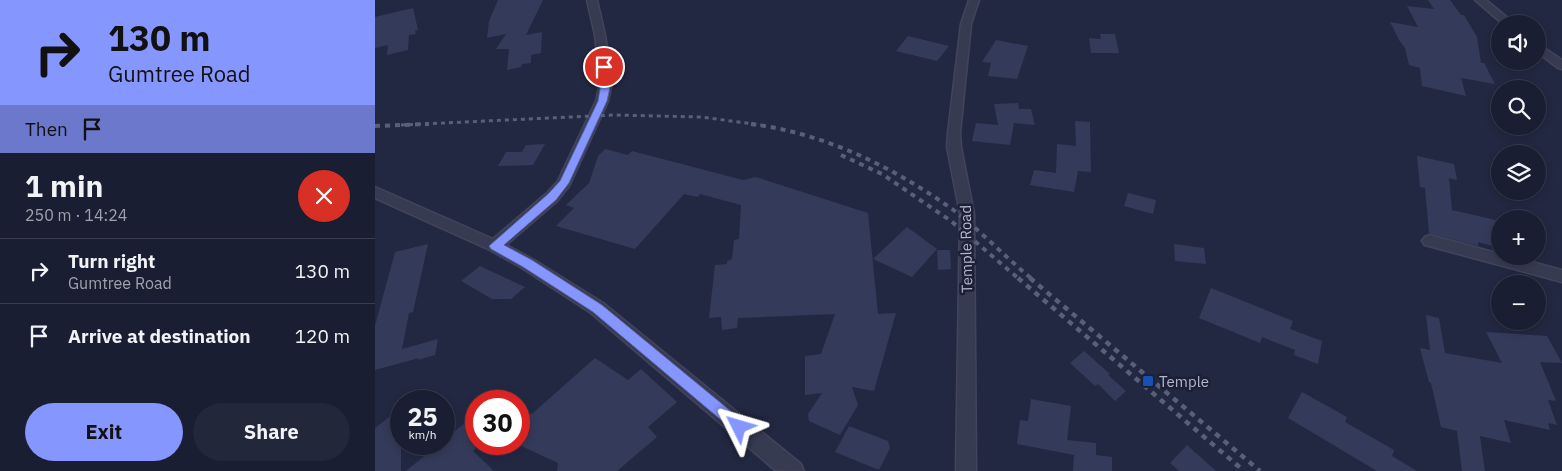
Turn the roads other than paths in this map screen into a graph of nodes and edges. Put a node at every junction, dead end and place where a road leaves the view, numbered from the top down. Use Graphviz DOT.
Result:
graph roads {
  1 [pos="592,0"];
  2 [pos="974,0"];
  3 [pos="1480,0"];
  4 [pos="1499,15"];
  5 [pos="1546,53"];
  6 [pos="1562,66"];
  7 [pos="375,192"];
  8 [pos="1430,241"];
  9 [pos="495,246"];
  10 [pos="1562,276"];
  11 [pos="794,471"];
  12 [pos="966,471"];
  1 -- 9 [label="street"];
  2 -- 12 [label="street, Temple Road"];
  3 -- 4 [label="street"];
  5 -- 6 [label="street"];
  7 -- 9 [label="street"];
  8 -- 10 [label="street"];
  9 -- 11 [label="street"];
}
